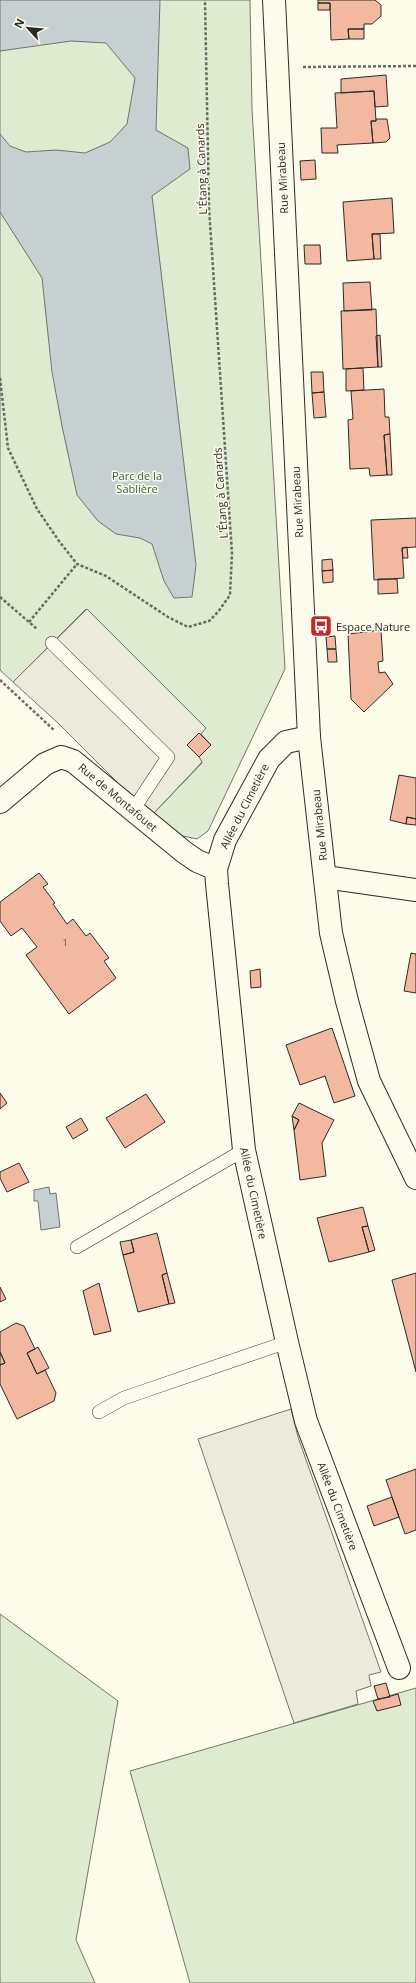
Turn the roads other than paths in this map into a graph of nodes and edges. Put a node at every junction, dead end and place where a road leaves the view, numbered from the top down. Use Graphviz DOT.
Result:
graph roads {
  1 [pos="274,0"];
  2 [pos="52,643"];
  3 [pos="309,737"];
  4 [pos="0,802"];
  5 [pos="133,810"];
  6 [pos="216,868"];
  7 [pos="325,877"];
  8 [pos="416,890"];
  9 [pos="244,1150"];
  10 [pos="416,1178"];
  11 [pos="77,1247"];
  12 [pos="287,1342"];
  13 [pos="99,1412"];
  14 [pos="399,1668"];
  1 -- 3 [label="street, Rue Mirabeau"];
  2 -- 5 [label="lane"];
  3 -- 6 [label="street, Allée du Cimetière"];
  3 -- 7 [label="street, Rue Mirabeau"];
  4 -- 5 [label="street, Rue de Montafouet"];
  5 -- 6 [label="street, Rue de Montafouet"];
  6 -- 9 [label="street, Allée du Cimetière"];
  7 -- 8 [label="street"];
  7 -- 10 [label="street, Rue Mirabeau"];
  9 -- 11 [label="lane"];
  9 -- 12 [label="street, Allée du Cimetière"];
  12 -- 13 [label="lane"];
  12 -- 14 [label="street, Allée du Cimetière"];
}
